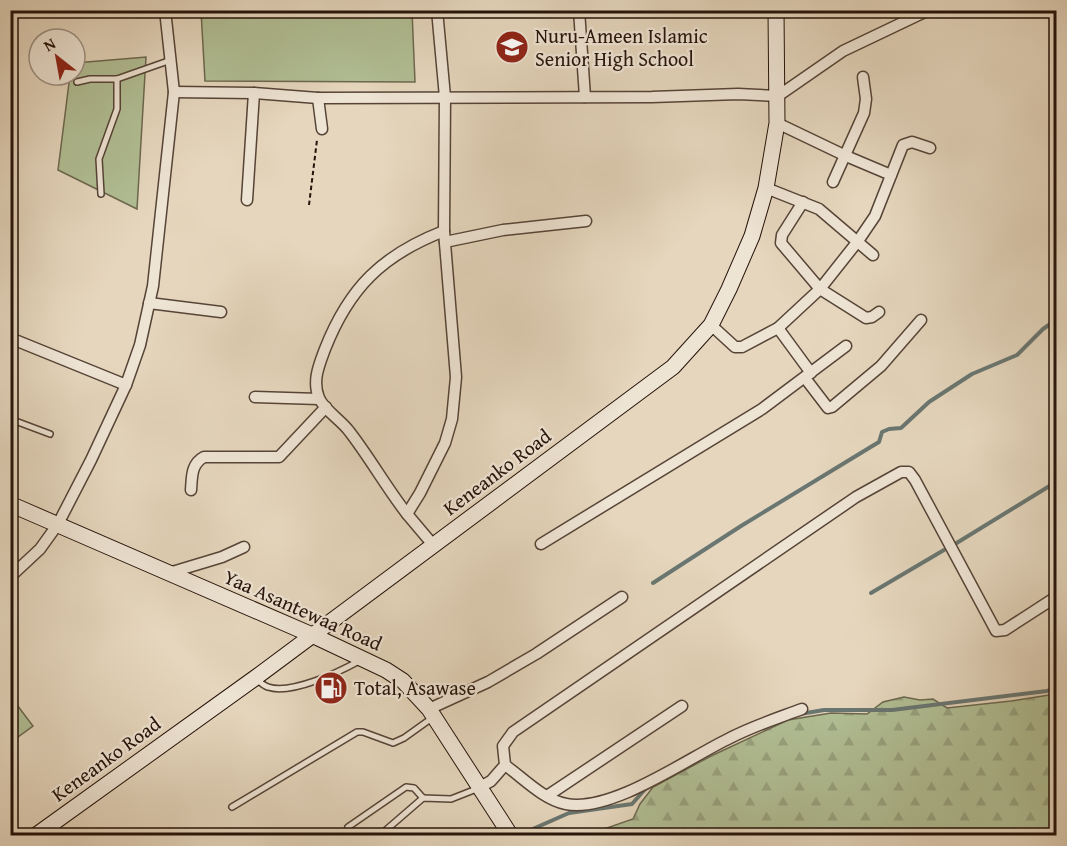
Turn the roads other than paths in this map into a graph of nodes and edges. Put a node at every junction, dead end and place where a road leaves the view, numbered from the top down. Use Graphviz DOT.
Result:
graph roads {
  1 [pos="165,10"];
  2 [pos="437,10"];
  3 [pos="579,10"];
  4 [pos="776,10"];
  5 [pos="921,12"];
  6 [pos="171,60"];
  7 [pos="863,76"];
  8 [pos="117,79"];
  9 [pos="87,80"];
  10 [pos="174,92"];
  11 [pos="254,93"];
  12 [pos="778,96"];
  13 [pos="445,97"];
  14 [pos="585,97"];
  15 [pos="318,98"];
  16 [pos="777,123"];
  17 [pos="321,129"];
  18 [pos="930,148"];
  19 [pos="846,156"];
  20 [pos="891,175"];
  21 [pos="833,182"];
  22 [pos="766,188"];
  23 [pos="101,194"];
  24 [pos="248,200"];
  25 [pos="802,202"];
  26 [pos="586,221"];
  27 [pos="444,236"];
  28 [pos="858,241"];
  29 [pos="873,255"];
  30 [pos="820,289"];
  31 [pos="149,303"];
  32 [pos="221,312"];
  33 [pos="879,312"];
  34 [pos="921,320"];
  35 [pos="711,325"];
  36 [pos="778,328"];
  37 [pos="10,338"];
  38 [pos="846,346"];
  39 [pos="808,375"];
  40 [pos="126,385"];
  41 [pos="255,397"];
  42 [pos="323,403"];
  43 [pos="10,419"];
  44 [pos="50,434"];
  45 [pos="190,490"];
  46 [pos="10,504"];
  47 [pos="407,514"];
  48 [pos="58,524"];
  49 [pos="541,544"];
  50 [pos="434,546"];
  51 [pos="244,547"];
  52 [pos="169,573"];
  53 [pos="10,577"];
  54 [pos="622,597"];
  55 [pos="1056,597"];
  56 [pos="312,635"];
  57 [pos="362,659"];
  58 [pos="255,678"];
  59 [pos="682,706"];
  60 [pos="802,709"];
  61 [pos="432,713"];
  62 [pos="505,765"];
  63 [pos="480,787"];
  64 [pos="547,796"];
  65 [pos="423,798"];
  66 [pos="232,807"];
  67 [pos="348,827"];
  68 [pos="507,829"];
  69 [pos="35,836"];
  70 [pos="379,836"];
  1 -- 6 [label="street"];
  2 -- 13 [label="street"];
  3 -- 14 [label="street"];
  4 -- 12 [label="street, Keneanko Road"];
  5 -- 12 [label="street"];
  6 -- 8 [label="lane"];
  6 -- 10 [label="street"];
  7 -- 19 [label="street"];
  8 -- 9 [label="lane"];
  8 -- 23 [label="lane"];
  10 -- 11 [label="street"];
  10 -- 31 [label="street"];
  11 -- 15 [label="street"];
  11 -- 24 [label="street"];
  12 -- 14 [label="street"];
  12 -- 16 [label="street, Keneanko Road"];
  13 -- 14 [label="street"];
  13 -- 15 [label="street"];
  13 -- 27 [label="street"];
  15 -- 17 [label="street"];
  16 -- 19 [label="street"];
  16 -- 22 [label="street, Keneanko Road"];
  18 -- 20 [label="street"];
  19 -- 20 [label="street"];
  19 -- 21 [label="street"];
  20 -- 28 [label="street"];
  22 -- 25 [label="street"];
  22 -- 35 [label="street, Keneanko Road"];
  25 -- 28 [label="street"];
  25 -- 30 [label="street"];
  26 -- 27 [label="street"];
  27 -- 42 [label="street"];
  27 -- 47 [label="street"];
  28 -- 29 [label="street"];
  28 -- 30 [label="street"];
  30 -- 33 [label="street"];
  30 -- 36 [label="street"];
  31 -- 32 [label="street"];
  31 -- 40 [label="street"];
  34 -- 39 [label="street"];
  35 -- 36 [label="street"];
  35 -- 50 [label="street, Keneanko Road"];
  36 -- 39 [label="street"];
  37 -- 40 [label="street"];
  38 -- 39 [label="street"];
  39 -- 49 [label="street"];
  40 -- 48 [label="street"];
  41 -- 42 [label="street"];
  42 -- 45 [label="street"];
  42 -- 47 [label="street"];
  43 -- 44 [label="lane"];
  46 -- 48 [label="street, Yaa Asantewaa Road"];
  47 -- 50 [label="street"];
  48 -- 52 [label="street, Yaa Asantewaa Road"];
  48 -- 53 [label="street"];
  50 -- 56 [label="street, Keneanko Road"];
  51 -- 52 [label="street"];
  52 -- 56 [label="street, Yaa Asantewaa Road"];
  54 -- 61 [label="street"];
  55 -- 62 [label="street"];
  56 -- 57 [label="street, Yaa Asantewaa Road"];
  56 -- 58 [label="street, Keneanko Road"];
  57 -- 58 [label="lane"];
  57 -- 61 [label="street, Yaa Asantewaa Road"];
  58 -- 69 [label="street, Keneanko Road"];
  59 -- 64 [label="street"];
  60 -- 64 [label="street"];
  61 -- 63 [label="street, Yaa Asantewaa Road"];
  61 -- 66 [label="lane"];
  62 -- 63 [label="street"];
  62 -- 64 [label="street"];
  63 -- 65 [label="lane"];
  63 -- 68 [label="street, Yaa Asantewaa Road"];
  65 -- 67 [label="lane"];
  65 -- 70 [label="lane"];
}
